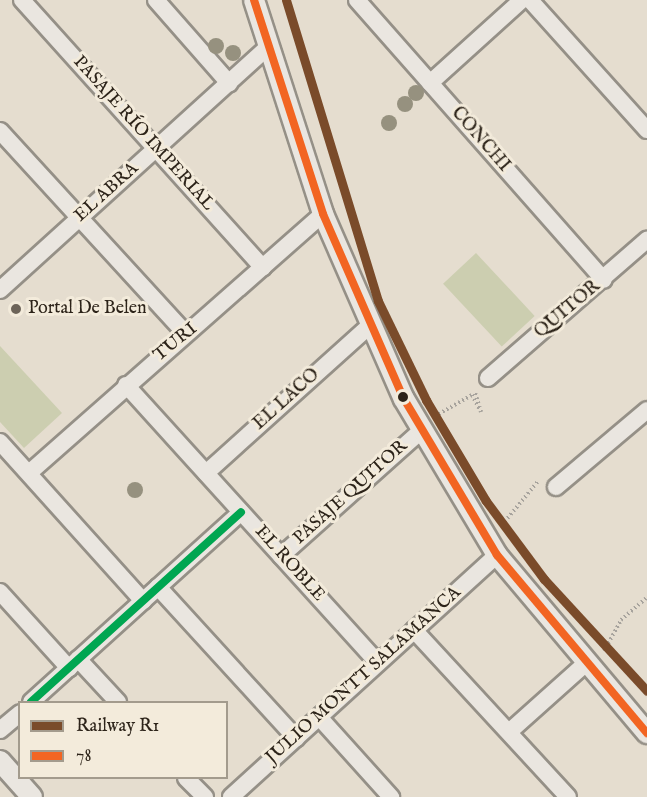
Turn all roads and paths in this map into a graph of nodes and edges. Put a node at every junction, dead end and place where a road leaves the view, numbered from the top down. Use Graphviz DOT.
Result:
graph roads {
  1 [pos="22,0"];
  2 [pos="156,0"];
  3 [pos="254,0"];
  4 [pos="357,0"];
  5 [pos="522,0"];
  6 [pos="530,0"];
  7 [pos="267,48"];
  8 [pos="229,83"];
  9 [pos="430,83"];
  10 [pos="647,130"];
  11 [pos="0,131"];
  12 [pos="156,148"];
  13 [pos="323,214"];
  14 [pos="80,218"];
  15 [pos="647,240"];
  16 [pos="263,268"];
  17 [pos="604,280"];
  18 [pos="0,290"];
  19 [pos="369,326"];
  20 [pos="185,333"];
  21 [pos="489,377"];
  22 [pos="126,385"];
  23 [pos="647,411"];
  24 [pos="420,428"];
  25 [pos="0,442"];
  26 [pos="28,473"];
  27 [pos="206,474"];
  28 [pos="559,485"];
  29 [pos="241,512"];
  30 [pos="493,549"];
  31 [pos="281,556"];
  32 [pos="158,587"];
  33 [pos="0,592"];
  34 [pos="647,597"];
  35 [pos="143,601"];
  36 [pos="414,630"];
  37 [pos="378,663"];
  38 [pos="74,664"];
  39 [pos="586,665"];
  40 [pos="32,701"];
  41 [pos="117,701"];
  42 [pos="18,714"];
  43 [pos="319,717"];
  44 [pos="0,730"];
  45 [pos="508,732"];
  46 [pos="647,732"];
  47 [pos="296,738"];
  48 [pos="0,761"];
  49 [pos="188,779"];
  50 [pos="32,797"];
  51 [pos="205,797"];
  52 [pos="231,797"];
  53 [pos="391,797"];
  54 [pos="568,797"];
  1 -- 12 [label="street, PASAJE RÍO IMPERIAL"];
  2 -- 8 [label="street"];
  3 -- 7 [label="street"];
  4 -- 9 [label="street, CONCHI"];
  5 -- 9 [label="street"];
  6 -- 10 [label="street"];
  7 -- 8 [label="street, EL ABRA"];
  7 -- 13 [label="street"];
  8 -- 12 [label="street, EL ABRA"];
  9 -- 17 [label="street, CONCHI"];
  11 -- 14 [label="street"];
  12 -- 14 [label="street, EL ABRA"];
  12 -- 16 [label="street, PASAJE RÍO IMPERIAL"];
  13 -- 16 [label="street, TURI"];
  13 -- 19 [label="street"];
  14 -- 18 [label="street, EL ABRA"];
  14 -- 20 [label="street"];
  15 -- 17 [label="street, QUITOR"];
  16 -- 20 [label="street, TURI"];
  17 -- 21 [label="street, QUITOR"];
  19 -- 24 [label="street"];
  19 -- 27 [label="street, EL LACO"];
  20 -- 22 [label="street, TURI"];
  21 -- 24 [label="path"];
  22 -- 26 [label="street, TURI"];
  22 -- 27 [label="street, EL ROBLE"];
  23 -- 28 [label="street"];
  24 -- 30 [label="street"];
  24 -- 31 [label="street, PASAJE QUITOR"];
  25 -- 26 [label="street"];
  26 -- 35 [label="street"];
  27 -- 29 [label="street, EL ROBLE"];
  28 -- 30 [label="path"];
  29 -- 31 [label="street, EL ROBLE"];
  29 -- 32 [label="street"];
  30 -- 36 [label="street, JULIO MONTT SALAMANCA"];
  30 -- 39 [label="street"];
  31 -- 37 [label="street, EL ROBLE"];
  32 -- 35 [label="street"];
  32 -- 47 [label="street"];
  33 -- 38 [label="street"];
  34 -- 39 [label="path"];
  35 -- 38 [label="street"];
  36 -- 37 [label="street, JULIO MONTT SALAMANCA"];
  36 -- 45 [label="street"];
  37 -- 43 [label="street, JULIO MONTT SALAMANCA"];
  38 -- 40 [label="street"];
  38 -- 41 [label="street"];
  39 -- 45 [label="street"];
  39 -- 46 [label="street"];
  42 -- 44 [label="street"];
  43 -- 47 [label="street, JULIO MONTT SALAMANCA"];
  43 -- 53 [label="street"];
  45 -- 54 [label="street"];
  47 -- 52 [label="street, JULIO MONTT SALAMANCA"];
  48 -- 50 [label="street"];
  49 -- 51 [label="street"];
}
